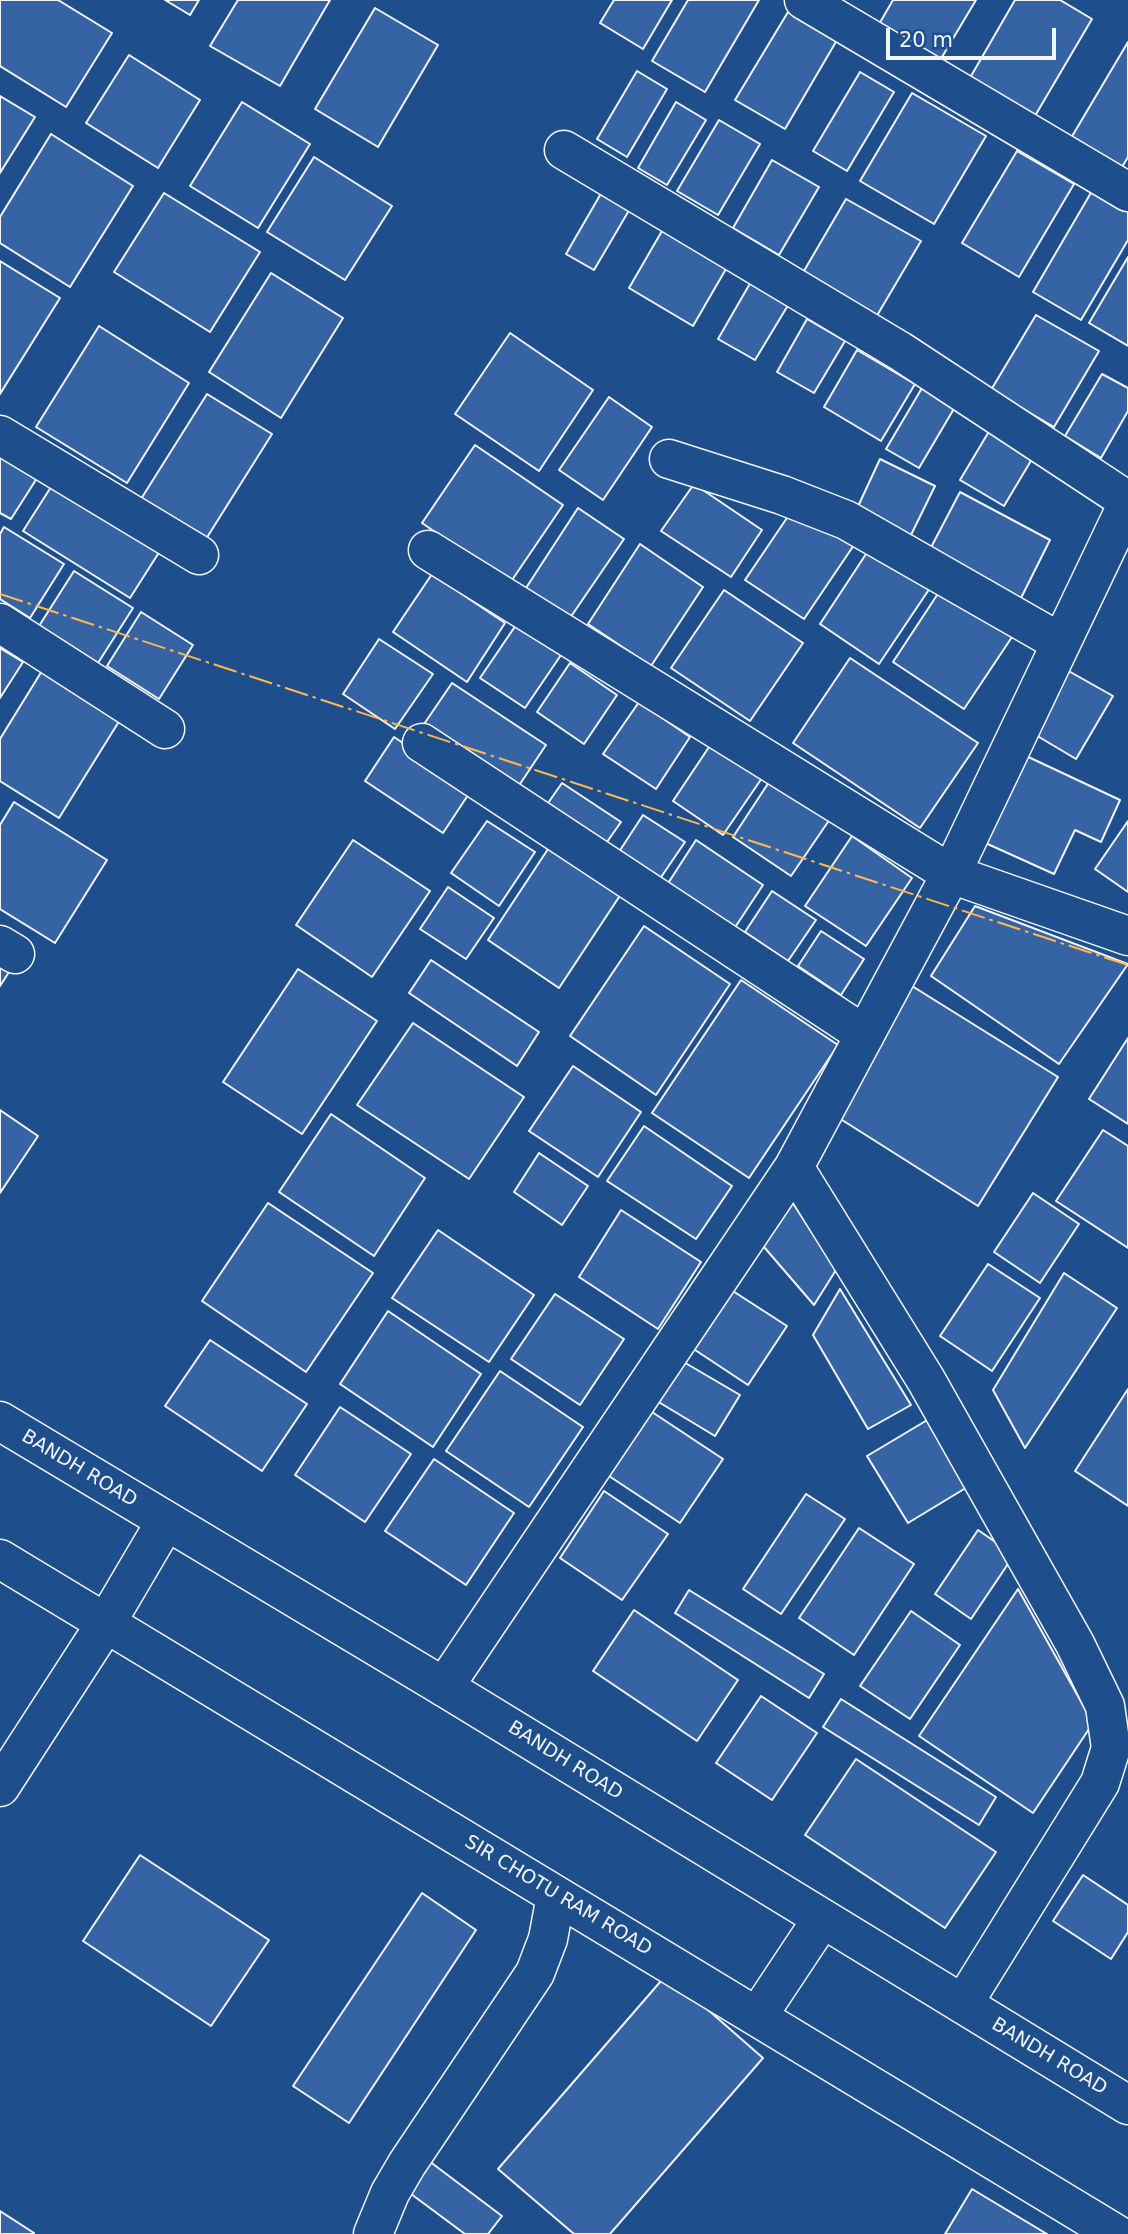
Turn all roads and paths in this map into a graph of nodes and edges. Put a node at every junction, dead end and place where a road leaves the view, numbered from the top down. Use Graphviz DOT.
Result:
graph roads {
  1 [pos="804,0"];
  2 [pos="564,150"];
  3 [pos="1128,192"];
  4 [pos="0,435"];
  5 [pos="669,459"];
  6 [pos="1128,502"];
  7 [pos="428,550"];
  8 [pos="199,555"];
  9 [pos="0,623"];
  10 [pos="1061,643"];
  11 [pos="165,729"];
  12 [pos="422,743"];
  13 [pos="951,874"];
  14 [pos="1128,936"];
  15 [pos="864,1035"];
  16 [pos="794,1167"];
  17 [pos="0,1421"];
  18 [pos="166,1521"];
  19 [pos="0,1559"];
  20 [pos="106,1623"];
  21 [pos="444,1686"];
  22 [pos="0,1787"];
  23 [pos="556,1896"];
  24 [pos="822,1919"];
  25 [pos="963,2004"];
  26 [pos="757,2017"];
  27 [pos="1128,2105"];
  28 [pos="373,2234"];
  29 [pos="1116,2234"];
  1 -- 3 [label="street"];
  2 -- 6 [label="street"];
  4 -- 8 [label="street"];
  5 -- 10 [label="street"];
  6 -- 10 [label="street"];
  7 -- 13 [label="street"];
  9 -- 11 [label="street"];
  10 -- 13 [label="street"];
  12 -- 15 [label="street"];
  13 -- 14 [label="street"];
  13 -- 15 [label="street"];
  15 -- 16 [label="street"];
  16 -- 21 [label="street"];
  16 -- 25 [label="street"];
  17 -- 18 [label="street, BANDH ROAD"];
  18 -- 20 [label="street"];
  18 -- 21 [label="street, BANDH ROAD"];
  19 -- 20 [label="street, SIR CHOTU RAM ROAD"];
  20 -- 22 [label="street"];
  20 -- 23 [label="street, SIR CHOTU RAM ROAD"];
  21 -- 24 [label="street, BANDH ROAD"];
  23 -- 26 [label="street, SIR CHOTU RAM ROAD"];
  23 -- 28 [label="street"];
  24 -- 25 [label="street, BANDH ROAD"];
  24 -- 26 [label="street"];
  25 -- 27 [label="street, BANDH ROAD"];
  26 -- 29 [label="street, SIR CHOTU RAM ROAD"];
}
